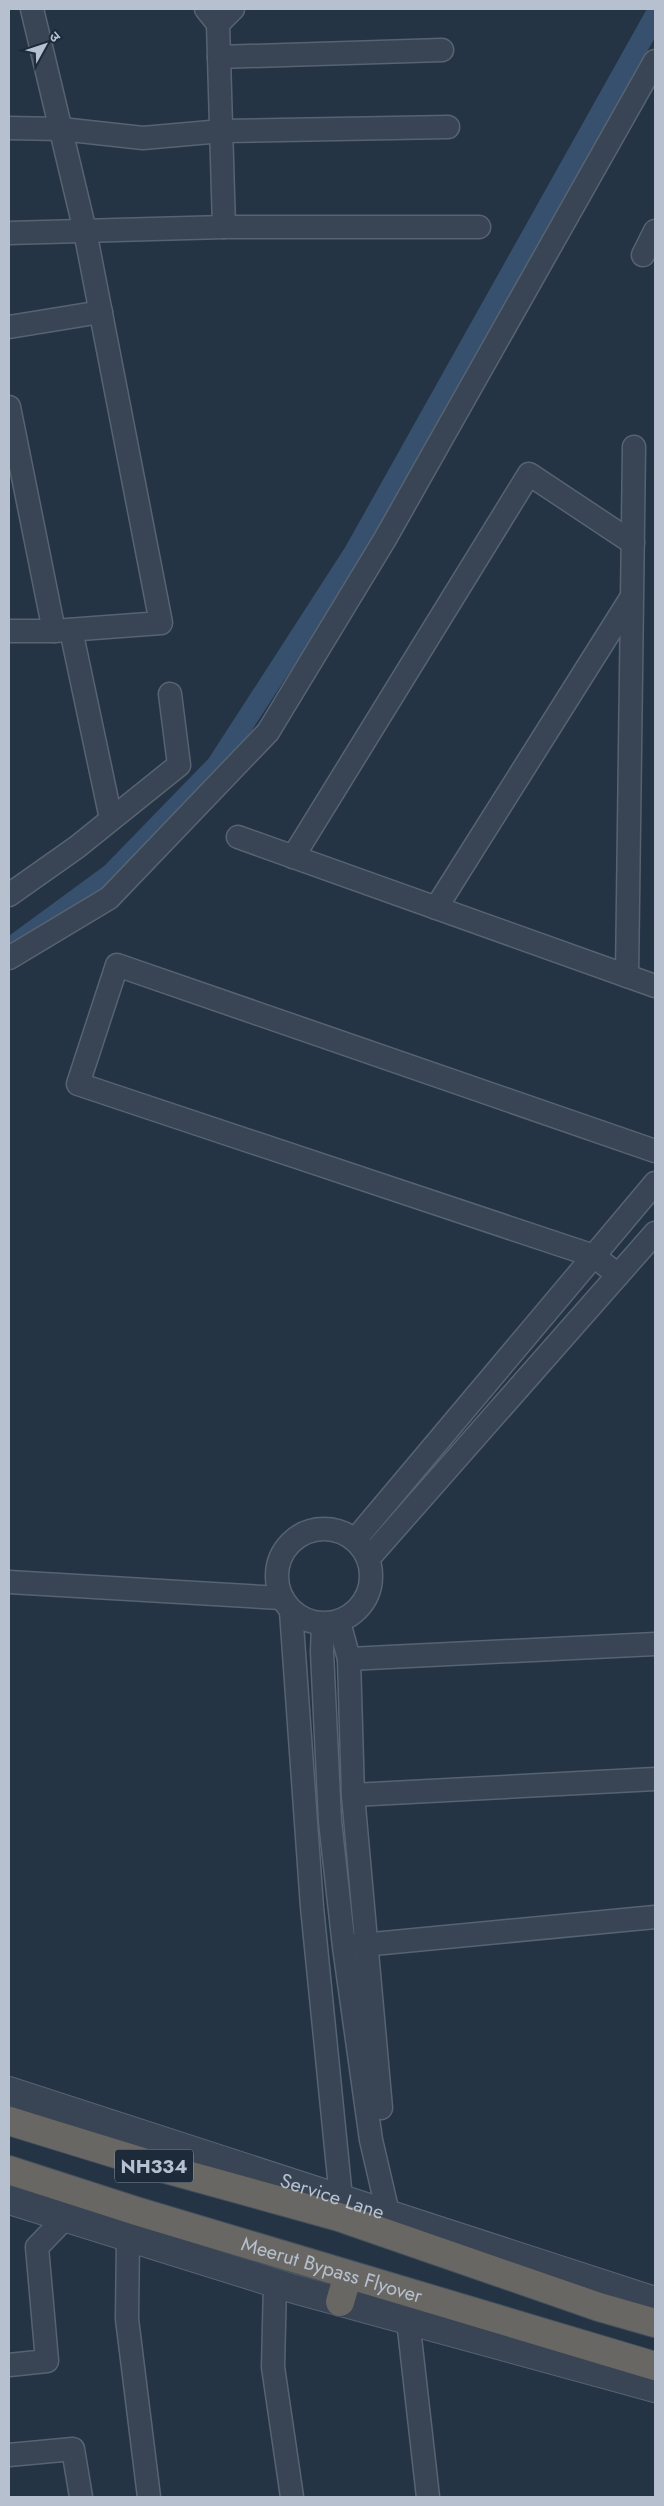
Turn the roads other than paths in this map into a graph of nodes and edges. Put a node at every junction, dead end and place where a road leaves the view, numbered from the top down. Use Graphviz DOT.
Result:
graph roads {
  1 [pos="32,9"];
  2 [pos="219,14"];
  3 [pos="442,50"];
  4 [pos="219,57"];
  5 [pos="655,61"];
  6 [pos="9,128"];
  7 [pos="448,128"];
  8 [pos="61,129"];
  9 [pos="222,131"];
  10 [pos="224,227"];
  11 [pos="479,227"];
  12 [pos="85,231"];
  13 [pos="655,231"];
  14 [pos="9,233"];
  15 [pos="643,255"];
  16 [pos="101,312"];
  17 [pos="9,327"];
  18 [pos="9,407"];
  19 [pos="634,447"];
  20 [pos="633,542"];
  21 [pos="632,597"];
  22 [pos="9,631"];
  23 [pos="62,631"];
  24 [pos="170,694"];
  25 [pos="111,819"];
  26 [pos="238,837"];
  27 [pos="293,857"];
  28 [pos="9,895"];
  29 [pos="436,908"];
  30 [pos="9,958"];
  31 [pos="627,976"];
  32 [pos="655,986"];
  33 [pos="655,1151"];
  34 [pos="655,1183"];
  35 [pos="655,1233"];
  36 [pos="594,1256"];
  37 [pos="618,1275"];
  38 [pos="535,1325"];
  39 [pos="556,1345"];
  40 [pos="462,1412"];
  41 [pos="482,1429"];
  42 [pos="355,1540"];
  43 [pos="368,1558"];
  44 [pos="9,1582"];
  45 [pos="286,1604"];
  46 [pos="331,1623"];
  47 [pos="655,1644"];
  48 [pos="349,1659"];
  49 [pos="655,1779"];
  50 [pos="354,1795"];
  51 [pos="330,1821"];
  52 [pos="306,1822"];
  53 [pos="340,1904"];
  54 [pos="312,1907"];
  55 [pos="655,1916"];
  56 [pos="366,1944"];
  57 [pos="344,1946"];
  58 [pos="9,2091"];
  59 [pos="9,2121"];
  60 [pos="371,2140"];
  61 [pos="9,2170"];
  62 [pos="9,2200"];
  63 [pos="340,2208"];
  64 [pos="66,2217"];
  65 [pos="386,2223"];
  66 [pos="128,2237"];
  67 [pos="348,2274"];
  68 [pos="276,2283"];
  69 [pos="655,2301"];
  70 [pos="340,2302"];
  71 [pos="408,2320"];
  72 [pos="655,2323"];
  73 [pos="9,2365"];
  74 [pos="655,2366"];
  75 [pos="655,2388"];
  76 [pos="9,2455"];
  77 [pos="81,2497"];
  78 [pos="149,2497"];
  79 [pos="292,2497"];
  80 [pos="428,2497"];
  1 -- 8 [label="street"];
  2 -- 4 [label="street"];
  3 -- 4 [label="street"];
  4 -- 9 [label="street"];
  5 -- 30 [label="street"];
  6 -- 8 [label="street"];
  7 -- 9 [label="street"];
  8 -- 9 [label="street"];
  8 -- 12 [label="street"];
  9 -- 10 [label="street"];
  10 -- 11 [label="street"];
  10 -- 12 [label="street"];
  12 -- 14 [label="street"];
  12 -- 16 [label="street"];
  13 -- 15 [label="street"];
  16 -- 17 [label="street"];
  16 -- 23 [label="street"];
  18 -- 23 [label="street"];
  19 -- 20 [label="street"];
  20 -- 21 [label="street"];
  20 -- 27 [label="street"];
  21 -- 29 [label="street"];
  21 -- 31 [label="street"];
  22 -- 23 [label="street"];
  23 -- 25 [label="street"];
  24 -- 25 [label="street"];
  25 -- 28 [label="street"];
  26 -- 27 [label="street"];
  27 -- 29 [label="street"];
  29 -- 31 [label="street"];
  31 -- 32 [label="street"];
  33 -- 36 [label="street"];
  34 -- 36 [label="street"];
  35 -- 37 [label="street"];
  36 -- 37 [label="street"];
  36 -- 38 [label="street"];
  37 -- 39 [label="street"];
  38 -- 39 [label="street"];
  38 -- 40 [label="street"];
  39 -- 41 [label="street"];
  40 -- 41 [label="street"];
  40 -- 42 [label="street"];
  41 -- 43 [label="street"];
  42 -- 43 [label="street"];
  42 -- 45 [label="street"];
  43 -- 46 [label="street"];
  44 -- 45 [label="street"];
  45 -- 46 [label="street"];
  45 -- 52 [label="street"];
  46 -- 48 [label="street"];
  46 -- 51 [label="street"];
  47 -- 48 [label="street"];
  48 -- 50 [label="street"];
  49 -- 50 [label="street"];
  50 -- 56 [label="street"];
  51 -- 52 [label="street"];
  51 -- 53 [label="street"];
  52 -- 54 [label="street"];
  53 -- 54 [label="street"];
  53 -- 57 [label="street"];
  54 -- 63 [label="street"];
  55 -- 56 [label="street"];
  56 -- 57 [label="street"];
  56 -- 60 [label="street"];
  57 -- 60 [label="street"];
  58 -- 63 [label="street, Service Lane"];
  59 -- 63 [label="highway, NH334"];
  60 -- 65 [label="street"];
  61 -- 67 [label="highway, Meerut Bypass Flyover / NH334"];
  62 -- 64 [label="street"];
  63 -- 65 [label="highway, NH334"];
  64 -- 66 [label="street"];
  64 -- 73 [label="street"];
  65 -- 69 [label="street, Service Lane"];
  65 -- 72 [label="highway, NH334"];
  66 -- 68 [label="street"];
  66 -- 78 [label="street"];
  67 -- 70 [label="highway"];
  67 -- 74 [label="highway, Meerut Bypass Flyover / NH334"];
  68 -- 70 [label="street"];
  68 -- 79 [label="street"];
  70 -- 71 [label="street"];
  71 -- 75 [label="street"];
  71 -- 80 [label="street"];
  76 -- 77 [label="street"];
}
